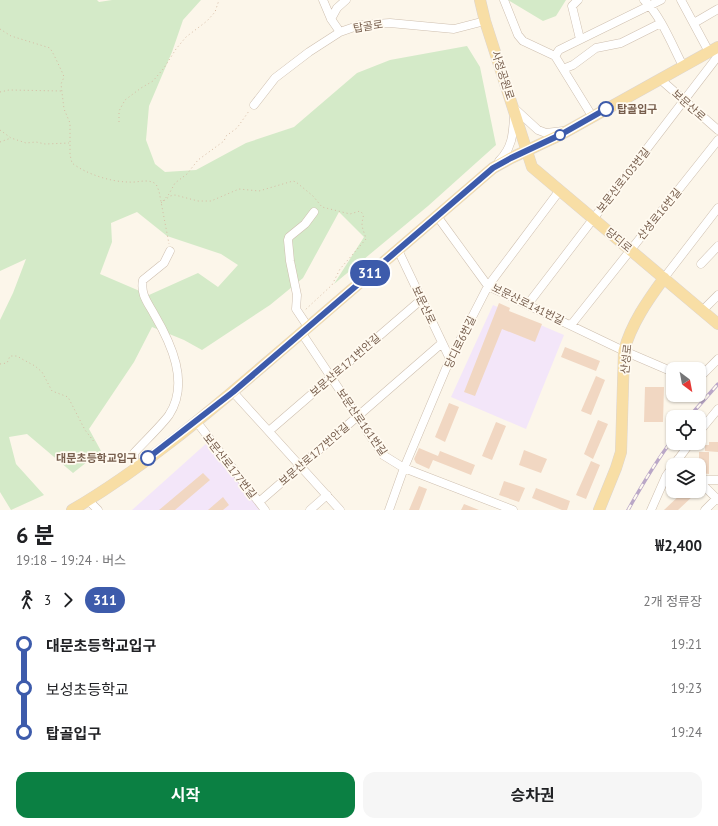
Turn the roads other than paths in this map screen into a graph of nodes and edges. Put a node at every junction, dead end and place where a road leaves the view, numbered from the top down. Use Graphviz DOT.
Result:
graph roads {
  1 [pos="323,0"];
  2 [pos="346,0"];
  3 [pos="480,0"];
  4 [pos="504,0"];
  5 [pos="578,0"];
  6 [pos="660,0"];
  7 [pos="680,0"];
  8 [pos="647,3"];
  9 [pos="718,9"];
  10 [pos="331,19"];
  11 [pos="485,21"];
  12 [pos="660,23"];
  13 [pos="694,23"];
  14 [pos="340,32"];
  15 [pos="580,39"];
  16 [pos="715,52"];
  17 [pos="555,56"];
  18 [pos="683,66"];
  19 [pos="563,69"];
  20 [pos="660,79"];
  21 [pos="685,101"];
  22 [pos="254,105"];
  23 [pos="514,108"];
  24 [pos="592,116"];
  25 [pos="718,130"];
  26 [pos="566,131"];
  27 [pos="718,140"];
  28 [pos="526,151"];
  29 [pos="493,168"];
  30 [pos="560,190"];
  31 [pos="718,208"];
  32 [pos="314,212"];
  33 [pos="437,216"];
  34 [pos="594,219"];
  35 [pos="718,246"];
  36 [pos="398,250"];
  37 [pos="630,250"];
  38 [pos="170,251"];
  39 [pos="701,264"];
  40 [pos="664,278"];
  41 [pos="488,286"];
  42 [pos="675,287"];
  43 [pos="718,295"];
  44 [pos="422,299"];
  45 [pos="528,304"];
  46 [pos="706,307"];
  47 [pos="718,317"];
  48 [pos="718,324"];
  49 [pos="571,325"];
  50 [pos="718,329"];
  51 [pos="305,330"];
  52 [pos="442,343"];
  53 [pos="624,351"];
  54 [pos="718,359"];
  55 [pos="450,360"];
  56 [pos="666,369"];
  57 [pos="706,371"];
  58 [pos="331,377"];
  59 [pos="233,392"];
  60 [pos="718,409"];
  61 [pos="357,417"];
  62 [pos="196,421"];
  63 [pos="706,424"];
  64 [pos="269,431"];
  65 [pos="300,466"];
  66 [pos="135,468"];
  67 [pos="404,468"];
  68 [pos="666,476"];
  69 [pos="706,480"];
  70 [pos="718,480"];
  71 [pos="706,488"];
  72 [pos="327,495"];
  73 [pos="88,500"];
  74 [pos="717,500"];
  75 [pos="259,502"];
  76 [pos="72,510"];
  77 [pos="98,510"];
  78 [pos="265,510"];
  79 [pos="310,510"];
  80 [pos="340,510"];
  81 [pos="389,510"];
  82 [pos="513,510"];
  83 [pos="599,510"];
  84 [pos="651,510"];
  85 [pos="705,510"];
  1 -- 10 [label="street"];
  2 -- 10 [label="street"];
  3 -- 11 [label="main road, 사정공원로"];
  4 -- 17 [label="street"];
  5 -- 15 [label="street"];
  6 -- 8 [label="street"];
  7 -- 13 [label="street"];
  8 -- 12 [label="street"];
  8 -- 15 [label="street"];
  9 -- 13 [label="street"];
  10 -- 14 [label="street"];
  11 -- 14 [label="street, 탑골로"];
  11 -- 23 [label="main road, 사정공원로"];
  12 -- 18 [label="street"];
  12 -- 19 [label="street"];
  13 -- 16 [label="street"];
  14 -- 22 [label="street, 탑골로"];
  15 -- 17 [label="street"];
  16 -- 18 [label="main road, 보문산로"];
  16 -- 21 [label="street, 보문산로103번길"];
  17 -- 19 [label="street"];
  18 -- 20 [label="main road, 보문산로"];
  19 -- 24 [label="street"];
  20 -- 21 [label="street, 보문산로"];
  20 -- 24 [label="main road, 보문산로"];
  21 -- 25 [label="street, 보문산로"];
  21 -- 34 [label="street, 보문산로103번길"];
  23 -- 26 [label="street"];
  23 -- 28 [label="main road, 사정공원로"];
  23 -- 29 [label="street"];
  24 -- 26 [label="main road, 보문산로"];
  26 -- 28 [label="main road, 보문산로"];
  27 -- 37 [label="street, 산성로16번길"];
  28 -- 29 [label="main road, 보문산로"];
  28 -- 30 [label="main road, 당디로"];
  29 -- 33 [label="main road, 보문산로"];
  30 -- 34 [label="main road, 당디로"];
  30 -- 41 [label="street, 당디로6번길"];
  31 -- 40 [label="street, 산성로"];
  32 -- 51 [label="street, 보문산로161번길"];
  33 -- 36 [label="main road, 보문산로"];
  33 -- 41 [label="street, 보문산로141번길"];
  34 -- 37 [label="main road, 당디로"];
  34 -- 45 [label="street, 보문산로103번길"];
  35 -- 39 [label="street"];
  36 -- 44 [label="street, 보문산로"];
  36 -- 51 [label="main road, 보문산로"];
  37 -- 40 [label="main road, 당디로"];
  37 -- 49 [label="street, 산성로16번길"];
  38 -- 66 [label="street"];
  40 -- 42 [label="main road, 당디로"];
  40 -- 53 [label="main road, 산성로"];
  41 -- 45 [label="street, 보문산로141번길"];
  41 -- 55 [label="street, 당디로6번길"];
  42 -- 46 [label="street"];
  42 -- 48 [label="main road, 당디로"];
  42 -- 50 [label="street"];
  43 -- 46 [label="street"];
  44 -- 52 [label="street, 보문산로"];
  44 -- 58 [label="street, 보문산로171번안길"];
  45 -- 49 [label="street, 보문산로141번길"];
  46 -- 47 [label="street"];
  49 -- 53 [label="street, 보문산로141번길"];
  51 -- 58 [label="street, 보문산로161번길"];
  51 -- 59 [label="main road, 보문산로"];
  52 -- 55 [label="street, 보문산로"];
  52 -- 61 [label="street, 보문산로177번안길"];
  53 -- 56 [label="street, 보문산로141번길"];
  53 -- 83 [label="main road, 산성로"];
  54 -- 57 [label="street"];
  55 -- 67 [label="street, 당디로6번길"];
  58 -- 61 [label="street, 보문산로161번길"];
  58 -- 64 [label="street, 보문산로171번안길"];
  59 -- 62 [label="main road, 보문산로"];
  59 -- 64 [label="street"];
  60 -- 63 [label="street"];
  61 -- 65 [label="street, 보문산로177번안길"];
  61 -- 67 [label="street, 보문산로161번길"];
  62 -- 66 [label="main road, 보문산로"];
  62 -- 75 [label="street, 보문산로177번길"];
  64 -- 65 [label="street"];
  65 -- 72 [label="street"];
  65 -- 75 [label="street, 보문산로177번안길"];
  66 -- 73 [label="main road, 보문산로"];
  67 -- 81 [label="street, 당디로6번길"];
  67 -- 82 [label="street, 보문산로161번길"];
  68 -- 84 [label="street"];
  69 -- 70 [label="street"];
  71 -- 74 [label="street"];
  72 -- 79 [label="street"];
  72 -- 80 [label="street"];
  73 -- 76 [label="main road, 보문산로"];
  73 -- 77 [label="street"];
  74 -- 85 [label="street"];
  75 -- 78 [label="street, 보문산로177번길"];
}
